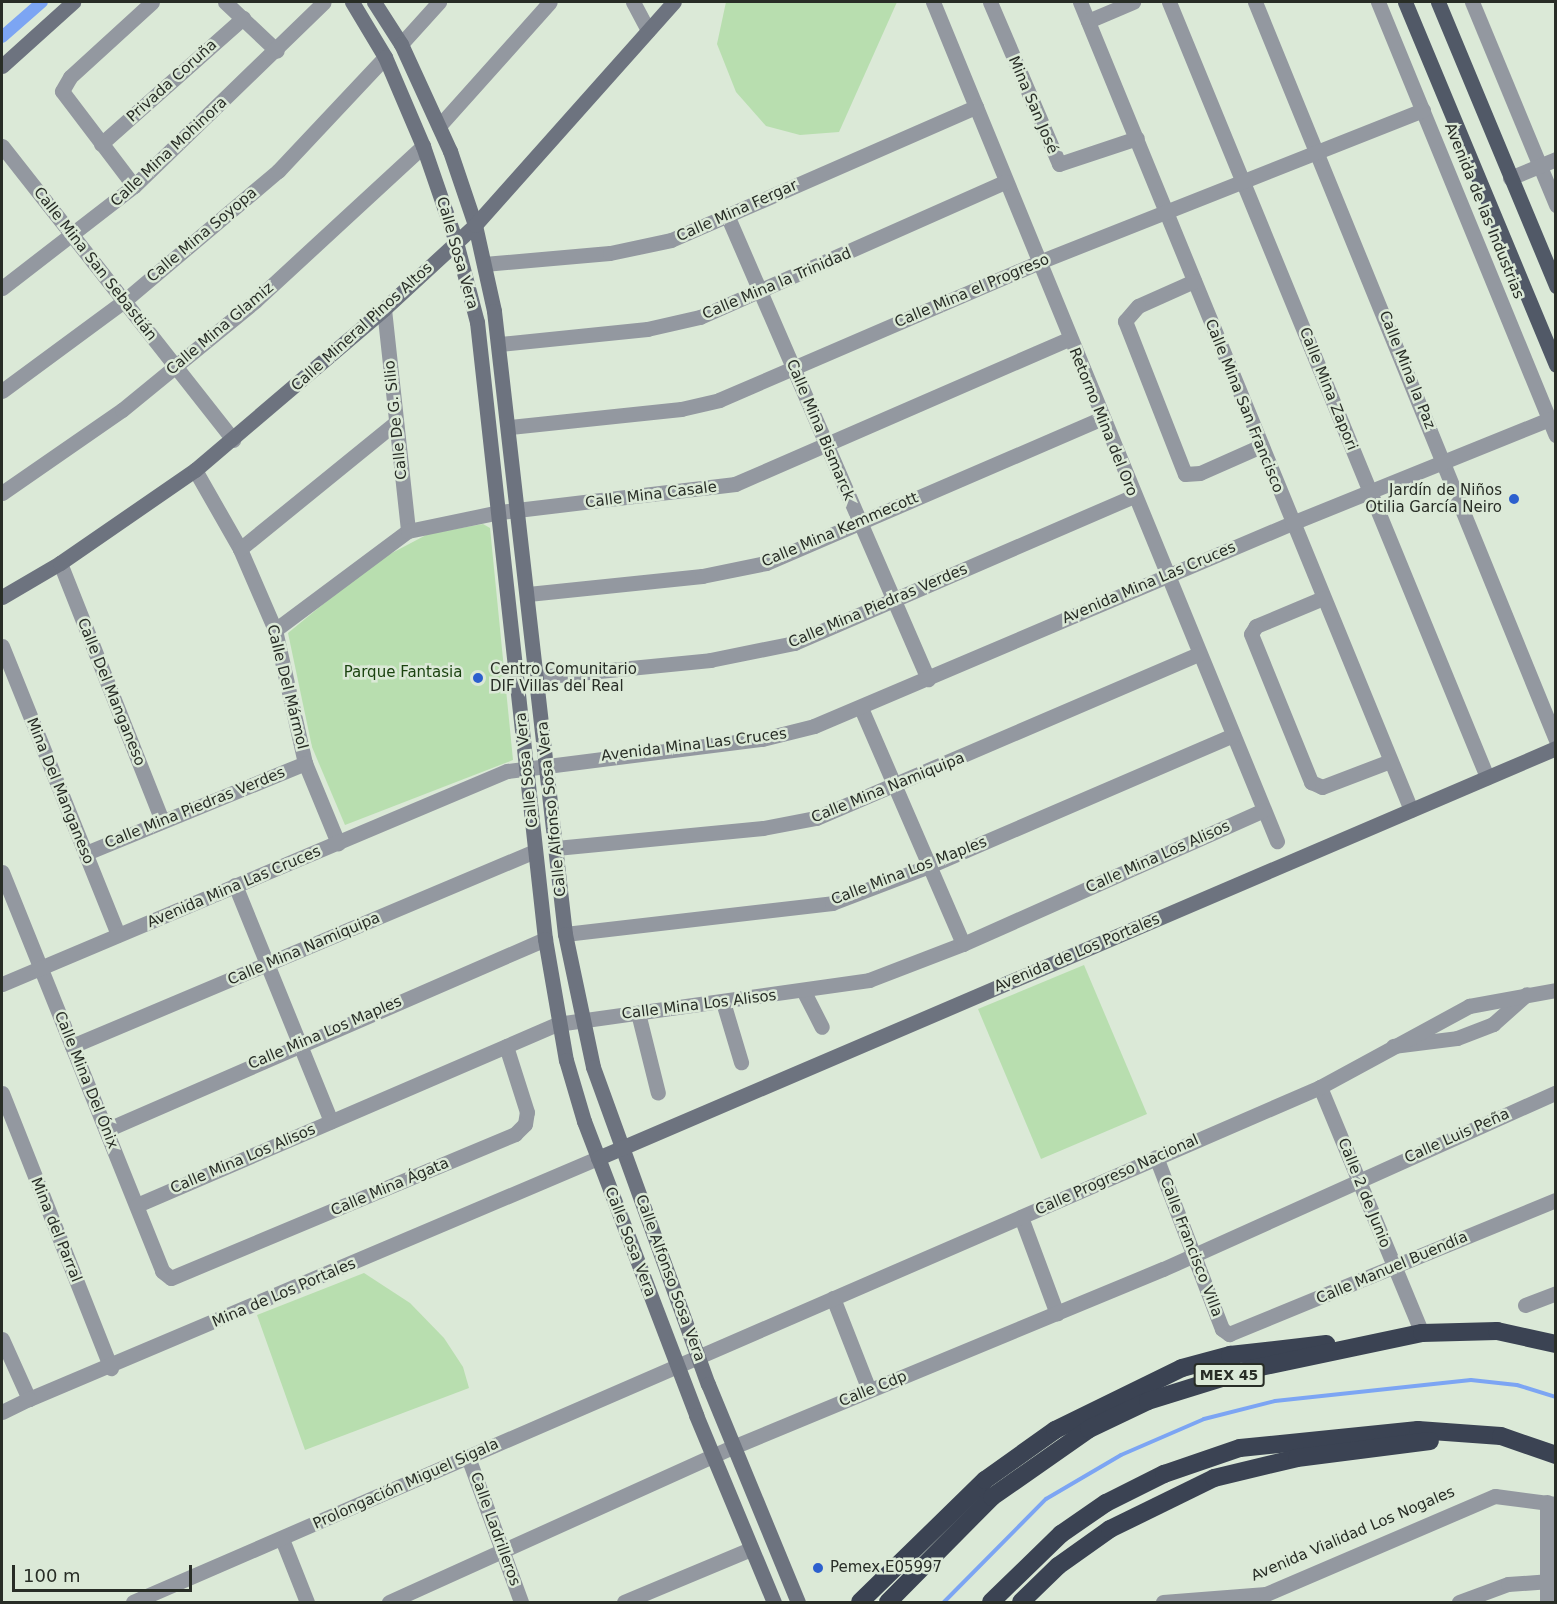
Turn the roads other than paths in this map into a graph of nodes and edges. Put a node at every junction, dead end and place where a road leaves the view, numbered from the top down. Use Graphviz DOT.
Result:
graph roads {
  1 [pos="73,2"];
  2 [pos="152,2"];
  3 [pos="225,2"];
  4 [pos="324,2"];
  5 [pos="352,2"];
  6 [pos="374,2"];
  7 [pos="439,2"];
  8 [pos="550,2"];
  9 [pos="633,2"];
  10 [pos="674,2"];
  11 [pos="933,2"];
  12 [pos="990,2"];
  13 [pos="1080,2"];
  14 [pos="1133,2"];
  15 [pos="1169,2"];
  16 [pos="1255,2"];
  17 [pos="1378,2"];
  18 [pos="1405,2"];
  19 [pos="1438,2"];
  20 [pos="1473,2"];
  21 [pos="243,18"];
  22 [pos="1088,21"];
  23 [pos="648,30"];
  24 [pos="401,44"];
  25 [pos="277,51"];
  26 [pos="385,57"];
  27 [pos="2,66"];
  28 [pos="976,107"];
  29 [pos="1423,110"];
  30 [pos="439,126"];
  31 [pos="1137,138"];
  32 [pos="101,144"];
  33 [pos="2,146"];
  34 [pos="423,146"];
  35 [pos="1318,152"];
  36 [pos="1556,159"];
  37 [pos="1539,166"];
  38 [pos="1510,177"];
  39 [pos="1005,182"];
  40 [pos="1244,183"];
  41 [pos="134,186"];
  42 [pos="1556,205"];
  43 [pos="1167,212"];
  44 [pos="727,215"];
  45 [pos="475,225"];
  46 [pos="73,236"];
  47 [pos="456,242"];
  48 [pos="1039,262"];
  49 [pos="484,264"];
  50 [pos="1194,281"];
  51 [pos="3,284"];
  52 [pos="1556,286"];
  53 [pos="761,293"];
  54 [pos="124,301"];
  55 [pos="384,309"];
  56 [pos="1069,339"];
  57 [pos="500,344"];
  58 [pos="1556,365"];
  59 [pos="175,366"];
  60 [pos="793,367"];
  61 [pos="2,391"];
  62 [pos="1102,418"];
  63 [pos="1549,419"];
  64 [pos="396,422"];
  65 [pos="510,427"];
  66 [pos="1556,435"];
  67 [pos="234,440"];
  68 [pos="827,446"];
  69 [pos="1261,447"];
  70 [pos="1444,462"];
  71 [pos="195,470"];
  72 [pos="1370,491"];
  73 [pos="2,493"];
  74 [pos="1134,496"];
  75 [pos="518,510"];
  76 [pos="500,512"];
  77 [pos="860,521"];
  78 [pos="1292,523"];
  79 [pos="408,531"];
  80 [pos="240,549"];
  81 [pos="60,563"];
  82 [pos="1166,576"];
  83 [pos="528,594"];
  84 [pos="2,597"];
  85 [pos="1323,598"];
  86 [pos="894,601"];
  87 [pos="275,630"];
  88 [pos="2,646"];
  89 [pos="1199,654"];
  90 [pos="538,677"];
  91 [pos="928,679"];
  92 [pos="861,708"];
  93 [pos="1233,735"];
  94 [pos="1556,740"];
  95 [pos="1556,748"];
  96 [pos="1390,761"];
  97 [pos="305,763"];
  98 [pos="547,763"];
  99 [pos="527,765"];
  100 [pos="1487,777"];
  101 [pos="896,788"];
  102 [pos="1264,810"];
  103 [pos="1411,810"];
  104 [pos="162,821"];
  105 [pos="1277,841"];
  106 [pos="338,843"];
  107 [pos="556,848"];
  108 [pos="535,851"];
  109 [pos="86,853"];
  110 [pos="929,866"];
  111 [pos="2,872"];
  112 [pos="235,885"];
  113 [pos="565,934"];
  114 [pos="118,935"];
  115 [pos="545,939"];
  116 [pos="963,944"];
  117 [pos="266,966"];
  118 [pos="40,968"];
  119 [pos="2,984"];
  120 [pos="1556,990"];
  121 [pos="804,992"];
  122 [pos="1527,994"];
  123 [pos="723,1002"];
  124 [pos="638,1013"];
  125 [pos="580,1020"];
  126 [pos="557,1024"];
  127 [pos="822,1027"];
  128 [pos="300,1044"];
  129 [pos="72,1046"];
  130 [pos="506,1046"];
  131 [pos="1393,1046"];
  132 [pos="741,1062"];
  133 [pos="1320,1087"];
  134 [pos="1556,1092"];
  135 [pos="2,1093"];
  136 [pos="658,1093"];
  137 [pos="331,1121"];
  138 [pos="106,1130"];
  139 [pos="623,1148"];
  140 [pos="1156,1157"];
  141 [pos="598,1158"];
  142 [pos="1359,1180"];
  143 [pos="1556,1200"];
  144 [pos="137,1205"];
  145 [pos="1021,1217"];
  146 [pos="1194,1254"];
  147 [pos="1394,1266"];
  148 [pos="177,1279"];
  149 [pos="1556,1293"];
  150 [pos="833,1298"];
  151 [pos="1525,1305"];
  152 [pos="1057,1314"];
  153 [pos="1422,1333"];
  154 [pos="1229,1334"];
  155 [pos="2,1339"];
  156 [pos="1556,1344"];
  157 [pos="1342,1347"];
  158 [pos="698,1355"];
  159 [pos="677,1363"];
  160 [pos="111,1368"];
  161 [pos="869,1390"];
  162 [pos="29,1399"];
  163 [pos="2,1412"];
  164 [pos="1470,1432"];
  165 [pos="733,1447"];
  166 [pos="1556,1455"];
  167 [pos="713,1456"];
  168 [pos="468,1457"];
  169 [pos="1551,1503"];
  170 [pos="282,1539"];
  171 [pos="751,1549"];
  172 [pos="504,1551"];
  173 [pos="779,1561"];
  174 [pos="761,1569"];
  175 [pos="1547,1581"];
  176 [pos="133,1602"];
  177 [pos="307,1602"];
  178 [pos="389,1602"];
  179 [pos="520,1602"];
  180 [pos="624,1602"];
  181 [pos="774,1602"];
  182 [pos="798,1602"];
  183 [pos="860,1602"];
  184 [pos="888,1602"];
  185 [pos="991,1602"];
  186 [pos="1021,1602"];
  187 [pos="1163,1602"];
  188 [pos="1201,1602"];
  189 [pos="1461,1602"];
  190 [pos="1547,1602"];
  1 -- 27 [label="main road"];
  2 -- 32 [label="street"];
  3 -- 21 [label="street"];
  4 -- 25 [label="street, Calle Mina Mohinora"];
  5 -- 26 [label="main road, Calle Sosa Vera"];
  6 -- 24 [label="main road, Calle Alfonso Sosa Vera"];
  7 -- 24 [label="street"];
  8 -- 30 [label="street"];
  9 -- 23 [label="street"];
  10 -- 23 [label="main road, Calle Mineral Pinos Altos"];
  11 -- 28 [label="street, Retorno Mina del Oro"];
  12 -- 31 [label="street, Mina San José"];
  13 -- 22 [label="street, Calle Mina San Francisco"];
  14 -- 22 [label="street"];
  15 -- 40 [label="street, Calle Mina Zapori"];
  16 -- 35 [label="street, Calle Mina la Paz"];
  17 -- 29 [label="street, Avenida de las Industrias"];
  18 -- 58 [label="main road, Avenida de las Industrias"];
  19 -- 38 [label="main road"];
  20 -- 37 [label="street"];
  21 -- 25 [label="street"];
  21 -- 32 [label="street, Privada Coruña"];
  22 -- 31 [label="street, Calle Mina San Francisco"];
  23 -- 45 [label="main road, Calle Mineral Pinos Altos"];
  24 -- 30 [label="main road, Calle Alfonso Sosa Vera"];
  25 -- 41 [label="street, Calle Mina Mohinora"];
  26 -- 34 [label="main road, Calle Sosa Vera"];
  26 -- 54 [label="street, Calle Mina Soyopa"];
  28 -- 39 [label="street, Retorno Mina del Oro"];
  28 -- 44 [label="street, Calle Mina Fergar"];
  29 -- 35 [label="street, Calle Mina el Progreso"];
  29 -- 63 [label="street, Avenida de las Industrias"];
  30 -- 45 [label="main road, Calle Alfonso Sosa Vera"];
  31 -- 43 [label="street, Calle Mina San Francisco"];
  32 -- 41 [label="street"];
  33 -- 46 [label="street, Calle Mina San Sebastián"];
  34 -- 47 [label="main road, Calle Sosa Vera"];
  34 -- 59 [label="street, Calle Mina Glamiz"];
  35 -- 40 [label="street, Calle Mina el Progreso"];
  35 -- 70 [label="street, Calle Mina la Paz"];
  36 -- 37 [label="street"];
  37 -- 38 [label="street"];
  37 -- 42 [label="street"];
  38 -- 52 [label="main road"];
  39 -- 48 [label="street, Retorno Mina del Oro"];
  39 -- 53 [label="street, Calle Mina la Trinidad"];
  40 -- 43 [label="street, Calle Mina el Progreso"];
  40 -- 72 [label="street, Calle Mina Zapori"];
  41 -- 46 [label="street, Calle Mina Mohinora"];
  43 -- 48 [label="street, Calle Mina el Progreso"];
  43 -- 50 [label="street, Calle Mina San Francisco"];
  44 -- 49 [label="street, Calle Mina Fergar"];
  44 -- 53 [label="street, Calle Mina Bismarck"];
  45 -- 47 [label="main road, Calle Mineral Pinos Altos"];
  45 -- 49 [label="main road, Calle Alfonso Sosa Vera"];
  46 -- 51 [label="street, Calle Mina Mohinora"];
  46 -- 54 [label="street, Calle Mina San Sebastián"];
  47 -- 55 [label="main road, Calle Mineral Pinos Altos"];
  47 -- 76 [label="main road, Calle Sosa Vera"];
  48 -- 56 [label="street, Retorno Mina del Oro"];
  48 -- 60 [label="street, Calle Mina el Progreso"];
  49 -- 57 [label="main road, Calle Alfonso Sosa Vera"];
  50 -- 69 [label="street, Calle Mina San Francisco"];
  50 -- 69 [label="street"];
  53 -- 57 [label="street, Calle Mina la Trinidad"];
  53 -- 60 [label="street, Calle Mina Bismarck"];
  54 -- 59 [label="street, Calle Mina San Sebastián"];
  54 -- 61 [label="street, Calle Mina Soyopa"];
  55 -- 64 [label="street, Calle De G. Silio"];
  55 -- 67 [label="main road, Calle Mineral Pinos Altos"];
  56 -- 62 [label="street, Retorno Mina del Oro"];
  56 -- 68 [label="street, Calle Mina Casale"];
  57 -- 65 [label="main road, Calle Alfonso Sosa Vera"];
  59 -- 67 [label="street, Calle Mina San Sebastián"];
  59 -- 73 [label="street, Calle Mina Glamiz"];
  60 -- 65 [label="street, Calle Mina el Progreso"];
  60 -- 68 [label="street, Calle Mina Bismarck"];
  62 -- 74 [label="street, Retorno Mina del Oro"];
  62 -- 77 [label="street, Calle Mina Kemmecott"];
  63 -- 66 [label="street, Avenida de las Industrias"];
  63 -- 70 [label="street, Avenida Mina Las Cruces"];
  64 -- 79 [label="street, Calle De G. Silio"];
  64 -- 80 [label="street"];
  65 -- 75 [label="main road, Calle Alfonso Sosa Vera"];
  67 -- 71 [label="main road, Calle Mineral Pinos Altos"];
  68 -- 75 [label="street, Calle Mina Casale"];
  68 -- 77 [label="street, Calle Mina Bismarck"];
  69 -- 78 [label="street, Calle Mina San Francisco"];
  70 -- 72 [label="street, Avenida Mina Las Cruces"];
  70 -- 94 [label="street, Calle Mina la Paz"];
  71 -- 80 [label="street, Calle Del Mármol"];
  71 -- 81 [label="main road, Calle Mineral Pinos Altos"];
  72 -- 78 [label="street, Avenida Mina Las Cruces"];
  72 -- 100 [label="street, Calle Mina Zapori"];
  74 -- 82 [label="street, Retorno Mina del Oro"];
  74 -- 86 [label="street, Calle Mina Piedras Verdes"];
  75 -- 76 [label="street, Calle Mina Casale"];
  75 -- 83 [label="main road, Calle Alfonso Sosa Vera"];
  76 -- 79 [label="street, Calle Mina Casale"];
  76 -- 99 [label="main road, Calle Sosa Vera"];
  77 -- 83 [label="street, Calle Mina Kemmecott"];
  77 -- 86 [label="street, Calle Mina Bismarck"];
  78 -- 82 [label="street, Avenida Mina Las Cruces"];
  78 -- 85 [label="street, Calle Mina San Francisco"];
  79 -- 87 [label="street, Calle Mina Casale"];
  80 -- 87 [label="street, Calle Del Mármol"];
  81 -- 84 [label="main road, Calle Mineral Pinos Altos"];
  81 -- 104 [label="street, Calle Del Manganeso"];
  82 -- 89 [label="street, Retorno Mina del Oro"];
  82 -- 91 [label="street, Avenida Mina Las Cruces"];
  83 -- 90 [label="main road, Calle Alfonso Sosa Vera"];
  85 -- 96 [label="street, Calle Mina San Francisco"];
  85 -- 96 [label="street"];
  86 -- 90 [label="street, Calle Mina Piedras Verdes"];
  86 -- 91 [label="street, Calle Mina Bismarck"];
  87 -- 97 [label="street, Calle Del Mármol"];
  88 -- 109 [label="street, Mina Del Manganeso"];
  89 -- 93 [label="street, Retorno Mina del Oro"];
  89 -- 101 [label="street, Calle Mina Namiquipa"];
  90 -- 98 [label="main road, Calle Alfonso Sosa Vera"];
  91 -- 92 [label="street, Avenida Mina Las Cruces"];
  92 -- 98 [label="street, Avenida Mina Las Cruces"];
  92 -- 101 [label="street"];
  93 -- 102 [label="street, Retorno Mina del Oro"];
  93 -- 110 [label="street, Calle Mina Los Maples"];
  95 -- 100 [label="main road, Avenida de Los Portales"];
  96 -- 103 [label="street, Calle Mina San Francisco"];
  97 -- 104 [label="street, Calle Mina Piedras Verdes"];
  97 -- 106 [label="street, Calle Del Mármol"];
  98 -- 99 [label="street, Avenida Mina Las Cruces"];
  98 -- 107 [label="main road, Calle Alfonso Sosa Vera"];
  99 -- 106 [label="street, Avenida Mina Las Cruces"];
  99 -- 108 [label="main road, Calle Sosa Vera"];
  100 -- 103 [label="main road, Avenida de Los Portales"];
  101 -- 107 [label="street, Calle Mina Namiquipa"];
  101 -- 110 [label="street"];
  102 -- 105 [label="street, Retorno Mina del Oro"];
  102 -- 116 [label="street, Calle Mina Los Alisos"];
  103 -- 139 [label="main road, Avenida de Los Portales"];
  104 -- 109 [label="street, Calle Mina Piedras Verdes"];
  106 -- 112 [label="street, Avenida Mina Las Cruces"];
  107 -- 113 [label="main road, Calle Alfonso Sosa Vera"];
  108 -- 115 [label="main road, Calle Sosa Vera"];
  108 -- 117 [label="street, Calle Mina Namiquipa"];
  109 -- 114 [label="street, Mina Del Manganeso"];
  110 -- 113 [label="street, Calle Mina Los Maples"];
  110 -- 116 [label="street"];
  111 -- 118 [label="street, Calle Mina Del Ónix"];
  112 -- 114 [label="street, Avenida Mina Las Cruces"];
  112 -- 117 [label="street"];
  113 -- 125 [label="main road, Calle Alfonso Sosa Vera"];
  114 -- 118 [label="street, Avenida Mina Las Cruces"];
  115 -- 126 [label="main road, Calle Sosa Vera"];
  115 -- 128 [label="street, Calle Mina Los Maples"];
  116 -- 121 [label="street, Calle Mina Los Alisos"];
  117 -- 128 [label="street"];
  117 -- 129 [label="street, Calle Mina Namiquipa"];
  118 -- 119 [label="street, Avenida Mina Las Cruces"];
  118 -- 129 [label="street, Calle Mina Del Ónix"];
  120 -- 122 [label="street, Calle Progreso Nacional"];
  121 -- 123 [label="street, Calle Mina Los Alisos"];
  121 -- 127 [label="street"];
  122 -- 131 [label="street, Calle Progreso Nacional"];
  122 -- 131 [label="street"];
  123 -- 124 [label="street, Calle Mina Los Alisos"];
  123 -- 132 [label="street"];
  124 -- 125 [label="street, Calle Mina Los Alisos"];
  124 -- 136 [label="street"];
  125 -- 126 [label="street, Calle Mina Los Alisos"];
  125 -- 139 [label="main road, Calle Alfonso Sosa Vera"];
  126 -- 130 [label="street, Calle Mina Los Alisos"];
  126 -- 141 [label="main road, Calle Sosa Vera"];
  128 -- 137 [label="street"];
  128 -- 138 [label="street, Calle Mina Los Maples"];
  129 -- 138 [label="street, Calle Mina Del Ónix"];
  130 -- 137 [label="street, Calle Mina Los Alisos"];
  130 -- 148 [label="street, Calle Mina Ágata"];
  131 -- 133 [label="street, Calle Progreso Nacional"];
  133 -- 140 [label="street, Calle Progreso Nacional"];
  133 -- 142 [label="street, Calle 2 de Junio"];
  134 -- 142 [label="street, Calle Luis Peña"];
  135 -- 160 [label="street, Mina del Parral"];
  137 -- 144 [label="street, Calle Mina Los Alisos"];
  138 -- 144 [label="street, Calle Mina Del Ónix"];
  139 -- 141 [label="main road, Avenida de Los Portales"];
  139 -- 158 [label="main road, Calle Alfonso Sosa Vera"];
  140 -- 145 [label="street, Calle Progreso Nacional"];
  140 -- 146 [label="street, Calle Francisco Villa"];
  141 -- 159 [label="main road, Calle Sosa Vera"];
  141 -- 160 [label="street, Mina de Los Portales"];
  142 -- 146 [label="street, Calle Cdp"];
  142 -- 147 [label="street, Calle 2 de Junio"];
  143 -- 147 [label="street, Calle Manuel Buendía"];
  144 -- 148 [label="street, Calle Mina Del Ónix"];
  145 -- 150 [label="street, Calle Progreso Nacional"];
  145 -- 152 [label="street"];
  146 -- 152 [label="street, Calle Cdp"];
  146 -- 154 [label="street, Calle Francisco Villa"];
  147 -- 153 [label="street, Calle 2 de Junio"];
  147 -- 154 [label="street, Calle Manuel Buendía"];
  149 -- 151 [label="street"];
  150 -- 158 [label="street, Calle Progreso Nacional"];
  150 -- 161 [label="street"];
  152 -- 161 [label="street, Calle Cdp"];
  153 -- 156 [label="highway, MEX 45"];
  153 -- 157 [label="highway, MEX 45"];
  155 -- 162 [label="street"];
  157 -- 183 [label="highway"];
  157 -- 184 [label="highway, MEX 45"];
  158 -- 159 [label="street, Calle Progreso Nacional"];
  158 -- 165 [label="main road, Calle Alfonso Sosa Vera"];
  159 -- 167 [label="main road, Calle Alfonso Sosa Vera"];
  159 -- 168 [label="street, Prolongación Miguel Sigala"];
  160 -- 162 [label="street, Mina de Los Portales"];
  161 -- 165 [label="street, Calle Cdp"];
  162 -- 163 [label="street, Mina de Los Portales"];
  164 -- 166 [label="highway"];
  164 -- 185 [label="highway"];
  164 -- 186 [label="highway"];
  165 -- 167 [label="street, Calle Cdp"];
  165 -- 173 [label="main road, Calle Alfonso Sosa Vera"];
  167 -- 171 [label="main road, Calle Alfonso Sosa Vera"];
  167 -- 172 [label="street, Calle Cdp"];
  168 -- 170 [label="street, Prolongación Miguel Sigala"];
  168 -- 172 [label="street, Calle Ladrilleros"];
  169 -- 175 [label="street"];
  169 -- 188 [label="street, Avenida Vialidad Los Nogales"];
  170 -- 176 [label="street, Prolongación Miguel Sigala"];
  170 -- 177 [label="street"];
  171 -- 174 [label="main road, Calle Alfonso Sosa Vera"];
  171 -- 180 [label="street"];
  172 -- 178 [label="street, Calle Cdp"];
  172 -- 179 [label="street, Calle Ladrilleros"];
  173 -- 174 [label="main road"];
  173 -- 182 [label="main road, Calle Alfonso Sosa Vera"];
  174 -- 181 [label="main road, Calle Alfonso Sosa Vera"];
  175 -- 189 [label="street"];
  175 -- 190 [label="street"];
  187 -- 188 [label="street, Avenida Vialidad Los Nogales"];
}
